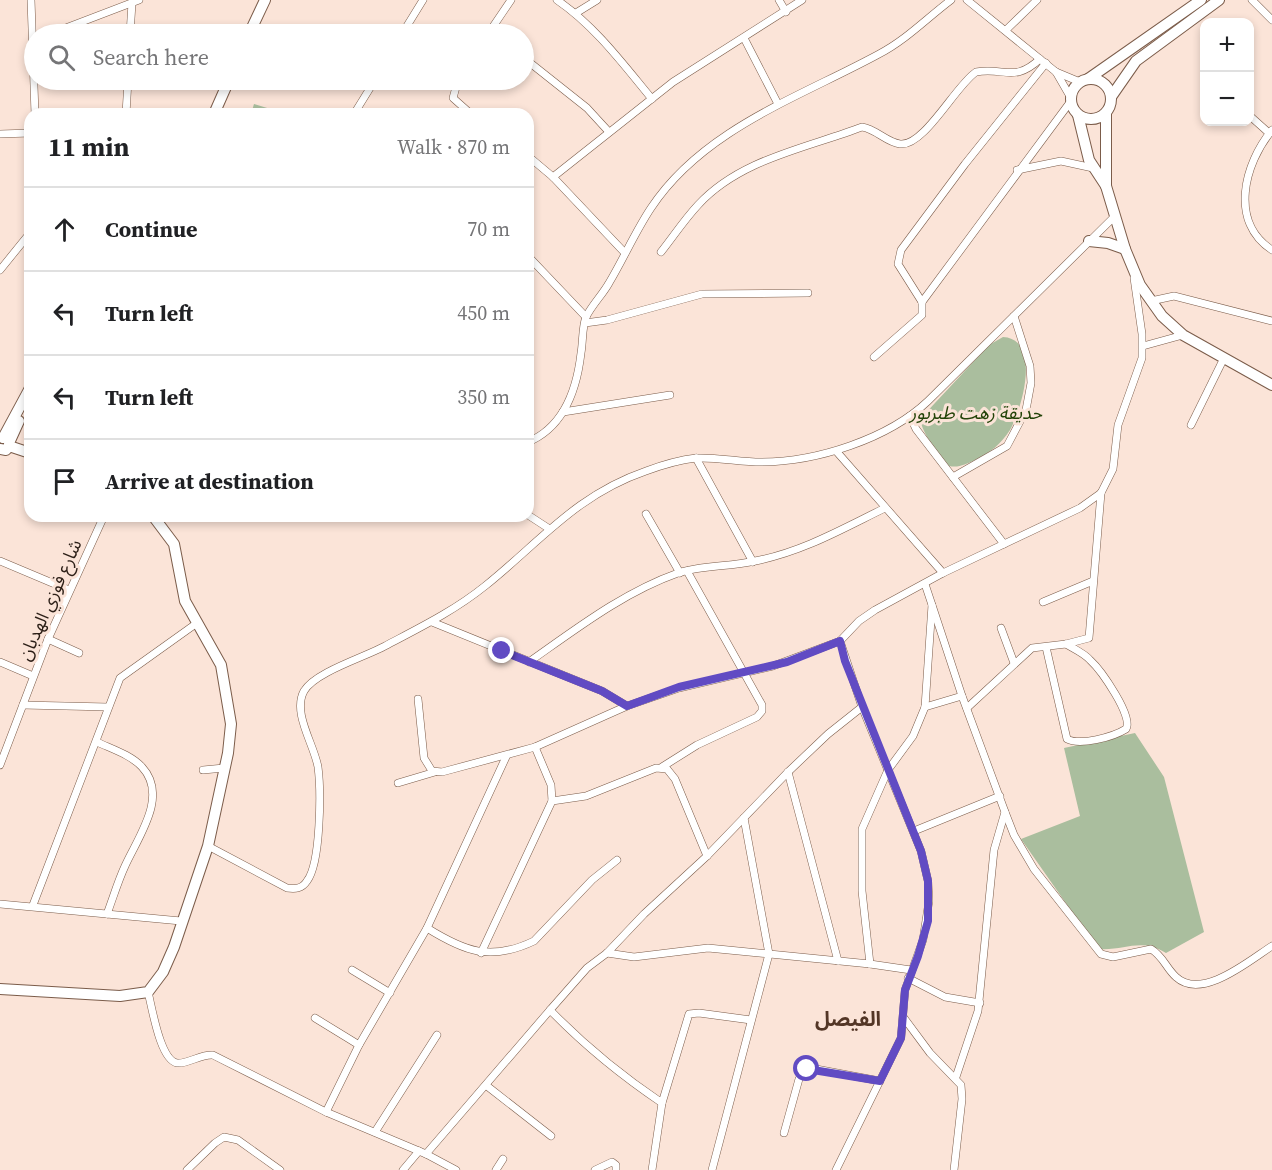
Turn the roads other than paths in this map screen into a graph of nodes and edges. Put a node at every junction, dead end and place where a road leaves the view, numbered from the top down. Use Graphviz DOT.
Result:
graph roads {
  1 [pos="31,0"];
  2 [pos="257,0"];
  3 [pos="265,0"];
  4 [pos="423,0"];
  5 [pos="511,0"];
  6 [pos="557,0"];
  7 [pos="597,0"];
  8 [pos="779,0"];
  9 [pos="802,0"];
  10 [pos="951,0"];
  11 [pos="967,0"];
  12 [pos="1037,0"];
  13 [pos="1202,0"];
  14 [pos="1219,0"];
  15 [pos="1246,0"];
  16 [pos="136,1"];
  17 [pos="1253,2"];
  18 [pos="786,12"];
  19 [pos="576,13"];
  20 [pos="1272,20"];
  21 [pos="33,24"];
  22 [pos="76,24"];
  23 [pos="132,24"];
  24 [pos="246,24"];
  25 [pos="254,24"];
  26 [pos="408,24"];
  27 [pos="495,24"];
  28 [pos="1006,30"];
  29 [pos="744,38"];
  30 [pos="1043,61"];
  31 [pos="534,66"];
  32 [pos="1056,72"];
  33 [pos="1084,81"];
  34 [pos="35,90"];
  35 [pos="127,90"];
  36 [pos="218,90"];
  37 [pos="225,90"];
  38 [pos="369,90"];
  39 [pos="455,90"];
  40 [pos="1111,98"];
  41 [pos="652,99"];
  42 [pos="1071,99"];
  43 [pos="778,104"];
  44 [pos="35,108"];
  45 [pos="126,108"];
  46 [pos="210,108"];
  47 [pos="217,108"];
  48 [pos="358,108"];
  49 [pos="464,108"];
  50 [pos="1106,113"];
  51 [pos="1078,115"];
  52 [pos="1254,119"];
  53 [pos="609,132"];
  54 [pos="1271,132"];
  55 [pos="24,133"];
  56 [pos="0,134"];
  57 [pos="534,161"];
  58 [pos="1093,168"];
  59 [pos="1017,170"];
  60 [pos="553,177"];
  61 [pos="1106,186"];
  62 [pos="1115,216"];
  63 [pos="24,240"];
  64 [pos="1089,241"];
  65 [pos="1125,249"];
  66 [pos="1272,250"];
  67 [pos="624,252"];
  68 [pos="661,252"];
  69 [pos="534,263"];
  70 [pos="1132,269"];
  71 [pos="0,270"];
  72 [pos="808,293"];
  73 [pos="1151,301"];
  74 [pos="922,302"];
  75 [pos="1014,316"];
  76 [pos="586,320"];
  77 [pos="1272,321"];
  78 [pos="1183,335"];
  79 [pos="1143,346"];
  80 [pos="874,357"];
  81 [pos="1223,360"];
  82 [pos="1272,385"];
  83 [pos="670,395"];
  84 [pos="24,401"];
  85 [pos="24,411"];
  86 [pos="563,412"];
  87 [pos="910,416"];
  88 [pos="1191,425"];
  89 [pos="534,438"];
  90 [pos="4,446"];
  91 [pos="24,451"];
  92 [pos="837,452"];
  93 [pos="696,458"];
  94 [pos="953,477"];
  95 [pos="1101,493"];
  96 [pos="885,508"];
  97 [pos="646,514"];
  98 [pos="534,519"];
  99 [pos="101,522"];
  100 [pos="158,522"];
  101 [pos="548,528"];
  102 [pos="1004,544"];
  103 [pos="0,561"];
  104 [pos="753,562"];
  105 [pos="684,572"];
  106 [pos="944,573"];
  107 [pos="1093,581"];
  108 [pos="925,584"];
  109 [pos="69,590"];
  110 [pos="1043,602"];
  111 [pos="933,605"];
  112 [pos="432,622"];
  113 [pos="197,623"];
  114 [pos="1001,628"];
  115 [pos="48,639"];
  116 [pos="840,641"];
  117 [pos="1066,644"];
  118 [pos="1046,646"];
  119 [pos="79,653"];
  120 [pos="0,662"];
  121 [pos="529,662"];
  122 [pos="1014,663"];
  123 [pos="745,672"];
  124 [pos="33,676"];
  125 [pos="962,696"];
  126 [pos="418,699"];
  127 [pos="23,705"];
  128 [pos="627,706"];
  129 [pos="925,706"];
  130 [pos="108,707"];
  131 [pos="862,707"];
  132 [pos="967,708"];
  133 [pos="97,742"];
  134 [pos="535,747"];
  135 [pos="506,757"];
  136 [pos="0,765"];
  137 [pos="662,767"];
  138 [pos="224,768"];
  139 [pos="203,770"];
  140 [pos="888,770"];
  141 [pos="435,772"];
  142 [pos="788,772"];
  143 [pos="398,783"];
  144 [pos="1000,796"];
  145 [pos="552,801"];
  146 [pos="1005,812"];
  147 [pos="744,818"];
  148 [pos="914,831"];
  149 [pos="208,846"];
  150 [pos="707,856"];
  151 [pos="617,860"];
  152 [pos="0,904"];
  153 [pos="33,905"];
  154 [pos="107,914"];
  155 [pos="181,921"];
  156 [pos="427,928"];
  157 [pos="1272,946"];
  158 [pos="481,953"];
  159 [pos="607,953"];
  160 [pos="770,954"];
  161 [pos="838,961"];
  162 [pos="870,963"];
  163 [pos="352,970"];
  164 [pos="911,970"];
  165 [pos="908,978"];
  166 [pos="0,989"];
  167 [pos="148,992"];
  168 [pos="390,993"];
  169 [pos="980,1003"];
  170 [pos="550,1010"];
  171 [pos="315,1018"];
  172 [pos="904,1018"];
  173 [pos="751,1020"];
  174 [pos="437,1035"];
  175 [pos="359,1045"];
  176 [pos="956,1077"];
  177 [pos="880,1081"];
  178 [pos="487,1086"];
  179 [pos="662,1103"];
  180 [pos="326,1112"];
  181 [pos="375,1132"];
  182 [pos="784,1133"];
  183 [pos="551,1136"];
  184 [pos="423,1153"];
  185 [pos="503,1159"];
  186 [pos="269,1167"];
  187 [pos="187,1170"];
  188 [pos="280,1170"];
  189 [pos="404,1170"];
  190 [pos="456,1170"];
  191 [pos="496,1170"];
  192 [pos="596,1170"];
  193 [pos="616,1170"];
  194 [pos="652,1170"];
  195 [pos="712,1170"];
  196 [pos="836,1170"];
  197 [pos="954,1170"];
  1 -- 21 [label="street"];
  2 -- 24 [label="street"];
  3 -- 25 [label="street"];
  4 -- 26 [label="street"];
  5 -- 27 [label="street"];
  6 -- 19 [label="street"];
  7 -- 19 [label="street"];
  8 -- 18 [label="street"];
  9 -- 18 [label="street"];
  10 -- 43 [label="street"];
  11 -- 28 [label="street"];
  12 -- 28 [label="street"];
  13 -- 33 [label="street"];
  14 -- 40 [label="street"];
  15 -- 17 [label="street"];
  16 -- 22 [label="street"];
  16 -- 23 [label="street"];
  17 -- 20 [label="street"];
  18 -- 29 [label="street"];
  19 -- 41 [label="street"];
  28 -- 30 [label="street"];
  29 -- 41 [label="street"];
  29 -- 43 [label="street"];
  30 -- 32 [label="street"];
  30 -- 68 [label="street"];
  30 -- 74 [label="street"];
  31 -- 53 [label="street"];
  32 -- 33 [label="street"];
  32 -- 42 [label="street"];
  33 -- 40 [label="street"];
  33 -- 42 [label="street"];
  34 -- 44 [label="street"];
  35 -- 45 [label="street"];
  36 -- 46 [label="street"];
  37 -- 47 [label="street"];
  38 -- 48 [label="street"];
  39 -- 49 [label="street"];
  40 -- 50 [label="street"];
  41 -- 53 [label="street"];
  42 -- 51 [label="street"];
  42 -- 59 [label="street"];
  43 -- 67 [label="street"];
  50 -- 51 [label="street"];
  50 -- 61 [label="street"];
  51 -- 58 [label="street"];
  52 -- 54 [label="street"];
  53 -- 60 [label="street"];
  54 -- 66 [label="street"];
  55 -- 56 [label="street"];
  57 -- 60 [label="street"];
  58 -- 59 [label="street"];
  58 -- 61 [label="street"];
  59 -- 74 [label="street"];
  60 -- 67 [label="street"];
  61 -- 62 [label="street"];
  62 -- 64 [label="street"];
  62 -- 65 [label="street"];
  63 -- 71 [label="street"];
  64 -- 65 [label="street"];
  64 -- 75 [label="street"];
  65 -- 70 [label="street"];
  67 -- 76 [label="street"];
  69 -- 76 [label="street"];
  70 -- 73 [label="street"];
  70 -- 79 [label="street"];
  72 -- 76 [label="street"];
  73 -- 77 [label="street"];
  73 -- 78 [label="street"];
  74 -- 80 [label="street"];
  75 -- 87 [label="street"];
  75 -- 94 [label="street"];
  76 -- 86 [label="street"];
  78 -- 79 [label="street"];
  78 -- 81 [label="street"];
  79 -- 95 [label="street"];
  81 -- 82 [label="street"];
  81 -- 88 [label="street"];
  83 -- 86 [label="street"];
  84 -- 90 [label="street"];
  85 -- 90 [label="street"];
  86 -- 89 [label="street"];
  87 -- 92 [label="street"];
  87 -- 94 [label="street"];
  90 -- 91 [label="street"];
  92 -- 93 [label="street"];
  92 -- 96 [label="street"];
  93 -- 101 [label="street"];
  93 -- 104 [label="street"];
  94 -- 102 [label="street"];
  95 -- 102 [label="street"];
  95 -- 107 [label="street"];
  96 -- 104 [label="street"];
  96 -- 106 [label="street"];
  97 -- 105 [label="street"];
  98 -- 101 [label="street"];
  99 -- 109 [label="street, شارع فوزي الهدبان"];
  100 -- 113 [label="street"];
  101 -- 112 [label="street"];
  102 -- 106 [label="street"];
  103 -- 109 [label="street"];
  104 -- 105 [label="street"];
  105 -- 121 [label="street"];
  105 -- 123 [label="street"];
  106 -- 108 [label="street"];
  107 -- 110 [label="street"];
  107 -- 117 [label="street"];
  108 -- 111 [label="street"];
  108 -- 116 [label="street"];
  109 -- 115 [label="street, شارع فوزي الهدبان"];
  111 -- 125 [label="street"];
  111 -- 129 [label="street"];
  112 -- 121 [label="street"];
  112 -- 149 [label="street"];
  113 -- 130 [label="street"];
  113 -- 138 [label="street"];
  114 -- 122 [label="street"];
  115 -- 119 [label="street"];
  115 -- 124 [label="street, شارع فوزي الهدبان"];
  116 -- 123 [label="street"];
  116 -- 131 [label="street"];
  117 -- 118 [label="street"];
  117 -- 118 [label="street"];
  118 -- 122 [label="street"];
  120 -- 124 [label="street"];
  121 -- 128 [label="street"];
  122 -- 132 [label="street"];
  123 -- 128 [label="street"];
  123 -- 137 [label="street"];
  124 -- 127 [label="street, شارع فوزي الهدبان"];
  125 -- 129 [label="street"];
  125 -- 132 [label="street"];
  126 -- 141 [label="street"];
  127 -- 130 [label="street"];
  127 -- 136 [label="street, شارع فوزي الهدبان"];
  128 -- 134 [label="street"];
  129 -- 140 [label="street"];
  130 -- 133 [label="street"];
  131 -- 140 [label="street"];
  131 -- 142 [label="street"];
  132 -- 144 [label="street"];
  133 -- 153 [label="street"];
  133 -- 154 [label="street"];
  134 -- 135 [label="street"];
  134 -- 145 [label="street"];
  135 -- 141 [label="street"];
  135 -- 156 [label="street"];
  137 -- 145 [label="street"];
  137 -- 150 [label="street"];
  138 -- 139 [label="street"];
  138 -- 149 [label="street"];
  140 -- 148 [label="street"];
  140 -- 162 [label="street"];
  141 -- 143 [label="street"];
  142 -- 147 [label="street"];
  142 -- 161 [label="street"];
  144 -- 146 [label="street"];
  144 -- 148 [label="street"];
  145 -- 158 [label="street"];
  146 -- 157 [label="street"];
  146 -- 169 [label="street"];
  147 -- 150 [label="street"];
  147 -- 160 [label="street"];
  148 -- 164 [label="street"];
  149 -- 155 [label="street"];
  150 -- 159 [label="street"];
  151 -- 158 [label="street"];
  152 -- 153 [label="street"];
  153 -- 154 [label="street"];
  154 -- 155 [label="street"];
  155 -- 167 [label="street"];
  156 -- 158 [label="street"];
  156 -- 168 [label="street"];
  159 -- 160 [label="street"];
  159 -- 170 [label="street"];
  160 -- 161 [label="street"];
  160 -- 173 [label="street"];
  161 -- 162 [label="street"];
  162 -- 164 [label="street"];
  163 -- 168 [label="street"];
  164 -- 165 [label="street"];
  165 -- 169 [label="street"];
  165 -- 172 [label="street"];
  166 -- 167 [label="street"];
  167 -- 180 [label="street"];
  168 -- 175 [label="street"];
  169 -- 176 [label="street"];
  170 -- 178 [label="street"];
  170 -- 179 [label="street"];
  171 -- 175 [label="street"];
  172 -- 176 [label="street"];
  172 -- 177 [label="street"];
  173 -- 179 [label="street"];
  173 -- 195 [label="street"];
  174 -- 181 [label="street"];
  175 -- 180 [label="street"];
  176 -- 197 [label="street"];
  177 -- 182 [label="street"];
  177 -- 196 [label="street"];
  178 -- 183 [label="street"];
  178 -- 184 [label="street"];
  179 -- 194 [label="street"];
  180 -- 181 [label="street"];
  181 -- 184 [label="street"];
  184 -- 189 [label="street"];
  184 -- 190 [label="street"];
  185 -- 191 [label="street"];
  186 -- 187 [label="street"];
  186 -- 188 [label="street"];
  192 -- 193 [label="street"];
}
